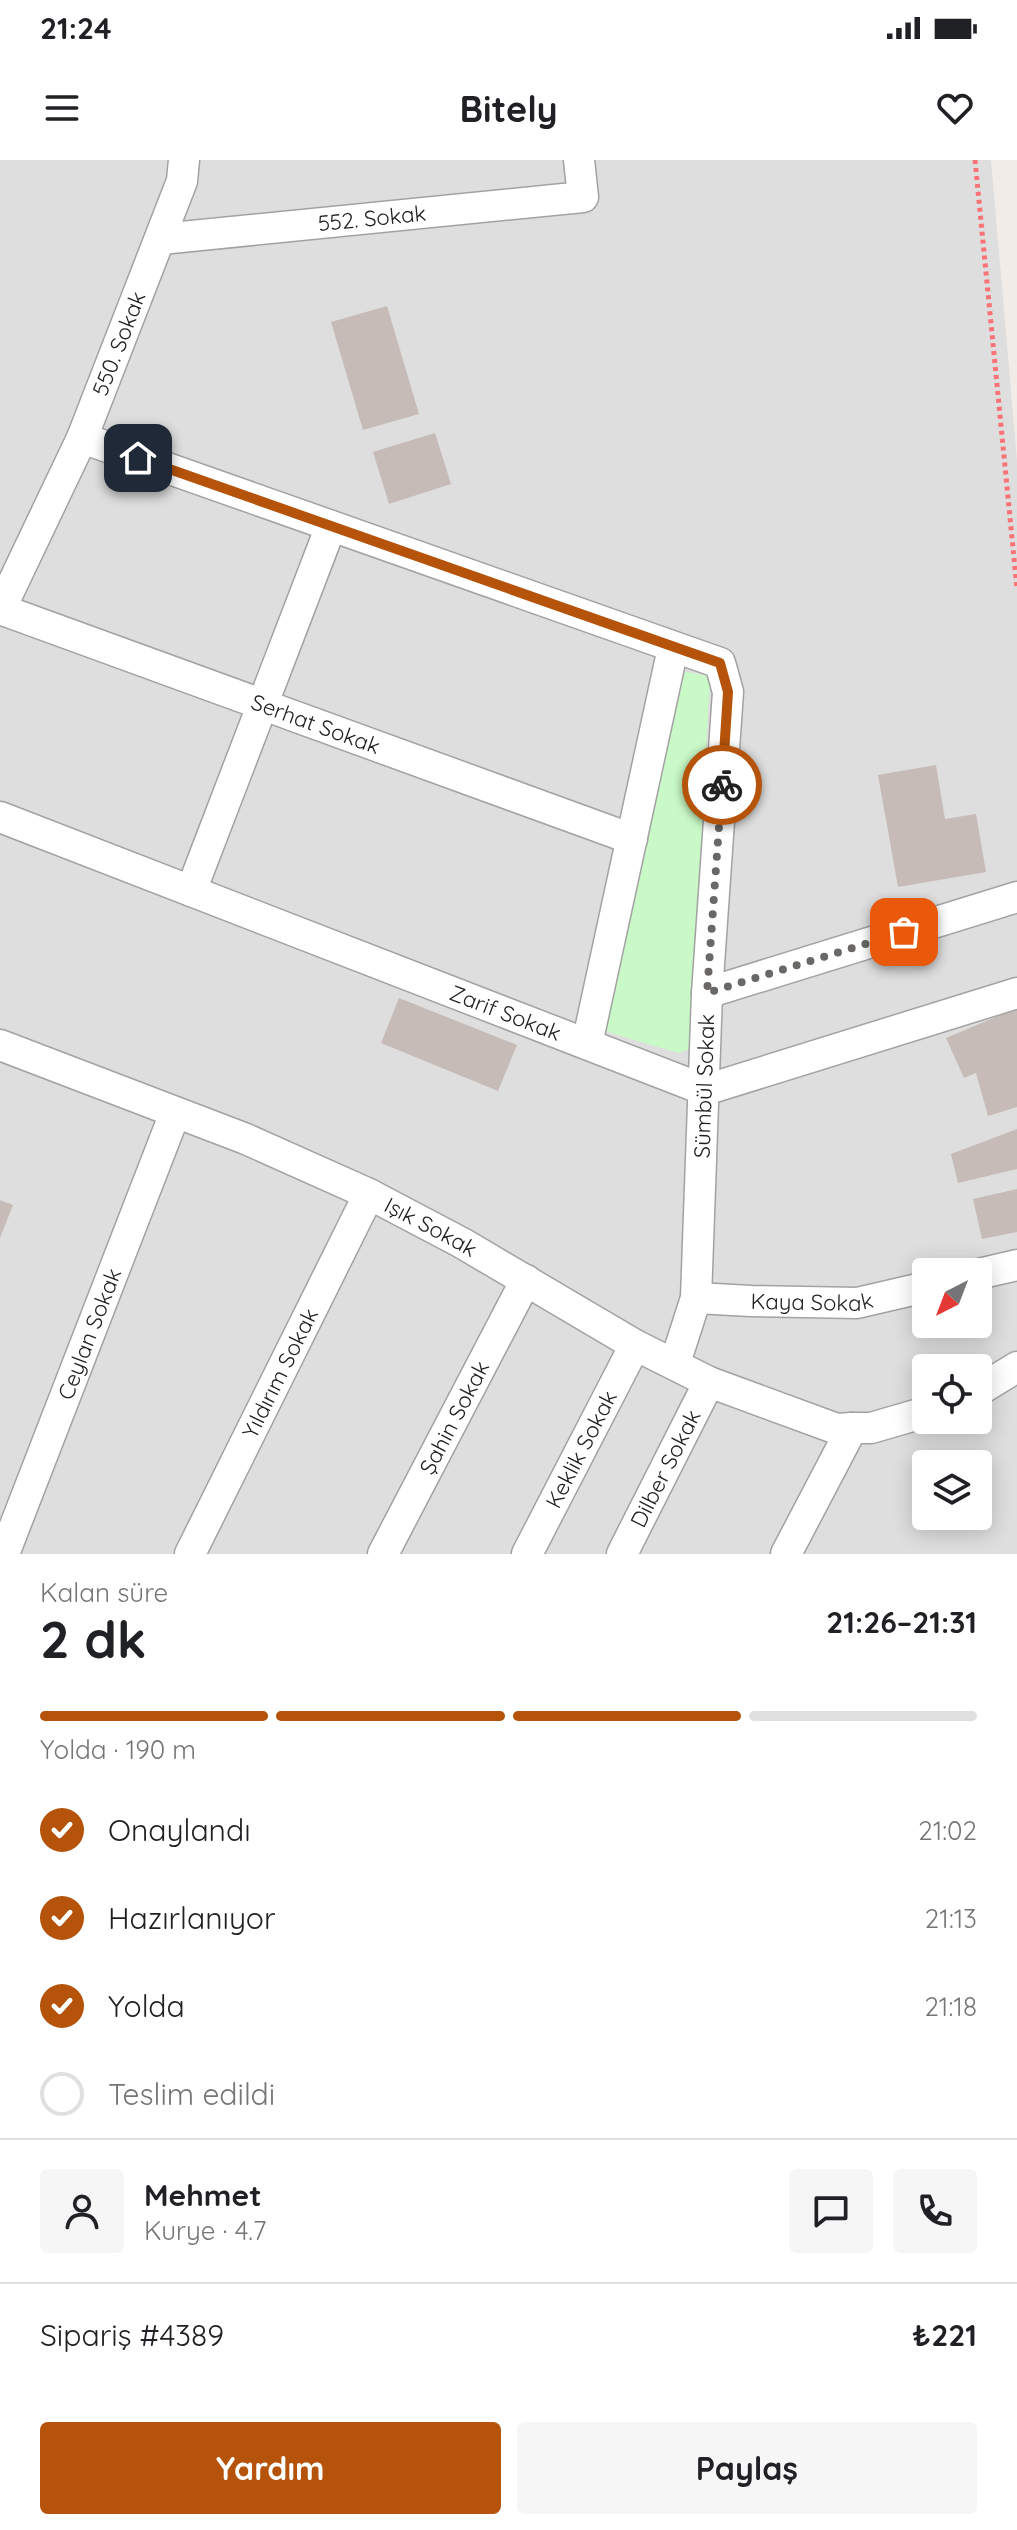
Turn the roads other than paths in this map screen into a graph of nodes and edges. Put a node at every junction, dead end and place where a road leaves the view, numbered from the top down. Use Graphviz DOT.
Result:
graph roads {
  1 [pos="579,160"];
  2 [pos="179,162"];
  3 [pos="161,239"];
  4 [pos="82,438"];
  5 [pos="331,526"];
  6 [pos="0,610"];
  7 [pos="673,648"];
  8 [pos="262,705"];
  9 [pos="0,817"];
  10 [pos="632,839"];
  11 [pos="191,891"];
  12 [pos="1017,897"];
  13 [pos="707,993"];
  14 [pos="1017,993"];
  15 [pos="587,1044"];
  16 [pos="0,1045"];
  17 [pos="705,1090"];
  18 [pos="175,1113"];
  19 [pos="369,1194"];
  20 [pos="1017,1265"];
  21 [pos="992,1271"];
  22 [pos="526,1280"];
  23 [pos="912,1290"];
  24 [pos="696,1298"];
  25 [pos="635,1345"];
  26 [pos="675,1363"];
  27 [pos="1017,1367"];
  28 [pos="709,1382"];
  29 [pos="992,1382"];
  30 [pos="912,1416"];
  31 [pos="852,1428"];
  32 [pos="4,1554"];
  33 [pos="190,1554"];
  34 [pos="383,1554"];
  35 [pos="527,1554"];
  36 [pos="622,1554"];
  37 [pos="786,1554"];
  1 -- 3 [label="street, 552. Sokak"];
  2 -- 3 [label="street, 550. Sokak"];
  3 -- 4 [label="street, 550. Sokak"];
  4 -- 5 [label="street"];
  4 -- 6 [label="street, 550. Sokak"];
  5 -- 7 [label="street"];
  5 -- 8 [label="street"];
  6 -- 8 [label="street, Serhat Sokak"];
  7 -- 10 [label="street"];
  7 -- 13 [label="street, Sümbül Sokak"];
  8 -- 10 [label="street, Serhat Sokak"];
  8 -- 11 [label="street"];
  9 -- 11 [label="street, Zarif Sokak"];
  10 -- 15 [label="street"];
  11 -- 15 [label="street, Zarif Sokak"];
  12 -- 13 [label="street"];
  13 -- 17 [label="street, Sümbül Sokak"];
  14 -- 17 [label="street"];
  15 -- 17 [label="street, Zarif Sokak"];
  16 -- 18 [label="street, Işık Sokak"];
  17 -- 24 [label="street, Sümbül Sokak"];
  18 -- 19 [label="street, Işık Sokak"];
  18 -- 32 [label="street, Ceylan Sokak"];
  19 -- 22 [label="street, Işık Sokak"];
  19 -- 33 [label="street, Yıldırım Sokak"];
  20 -- 21 [label="street"];
  22 -- 25 [label="street, Işık Sokak"];
  22 -- 34 [label="street, Şahin Sokak"];
  23 -- 24 [label="street, Kaya Sokak"];
  24 -- 26 [label="street, Sümbül Sokak"];
  25 -- 26 [label="street, Işık Sokak"];
  25 -- 35 [label="street, Keklik Sokak"];
  26 -- 28 [label="street, Işık Sokak"];
  27 -- 29 [label="street"];
  28 -- 31 [label="street, Işık Sokak"];
  28 -- 36 [label="street, Dilber Sokak"];
  30 -- 31 [label="street, Işık Sokak"];
  31 -- 37 [label="street"];
}
